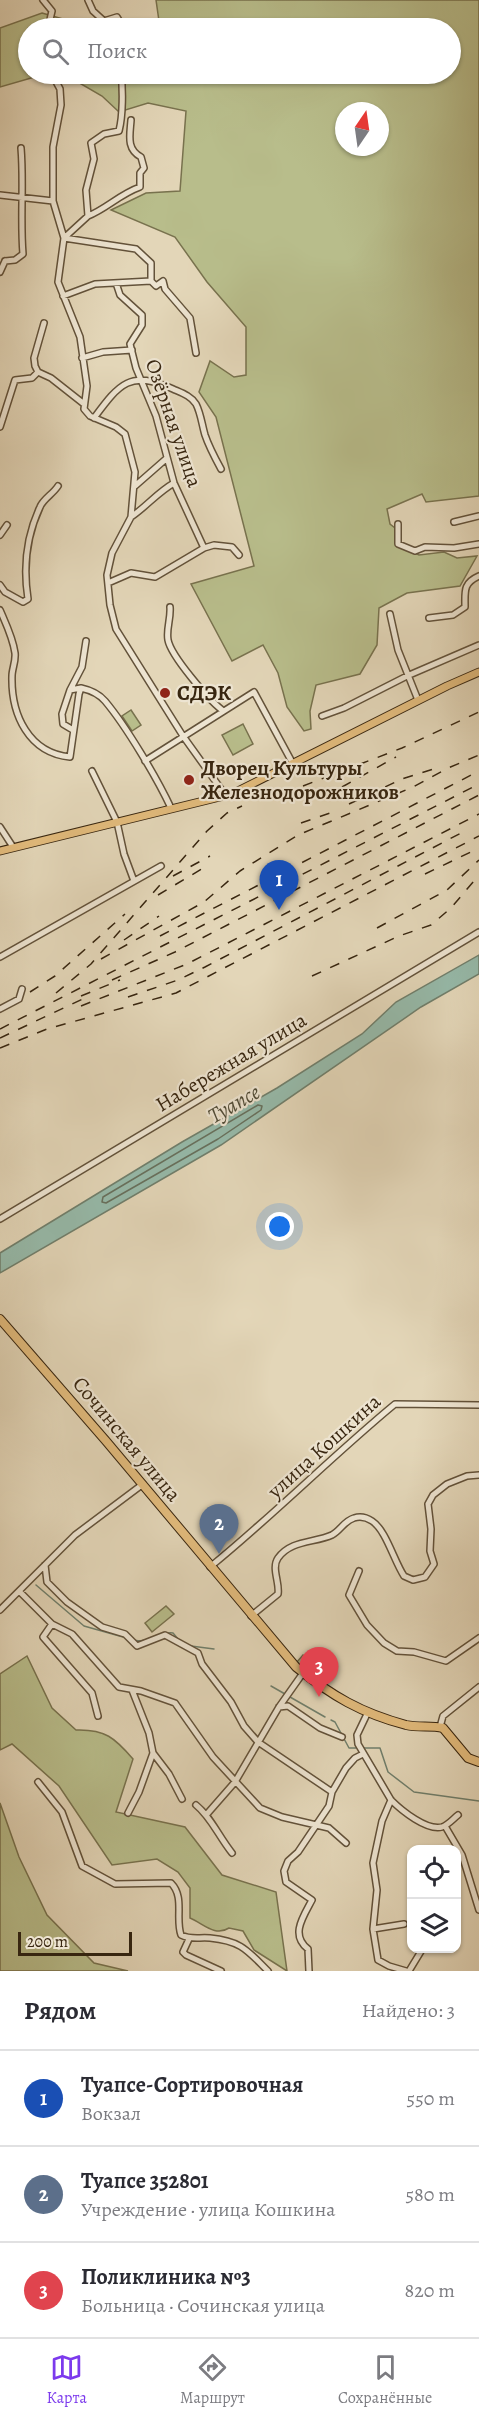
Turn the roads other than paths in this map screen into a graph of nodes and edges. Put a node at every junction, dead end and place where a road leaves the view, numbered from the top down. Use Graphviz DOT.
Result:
graph roads {
  1 [pos="43,0"];
  2 [pos="87,0"];
  3 [pos="50,18"];
  4 [pos="101,18"];
  5 [pos="57,84"];
  6 [pos="121,84"];
  7 [pos="131,120"];
  8 [pos="21,148"];
  9 [pos="0,195"];
  10 [pos="22,198"];
  11 [pos="53,201"];
  12 [pos="88,216"];
  13 [pos="64,238"];
  14 [pos="0,257"];
  15 [pos="5,261"];
  16 [pos="0,272"];
  17 [pos="151,281"];
  18 [pos="116,283"];
  19 [pos="63,296"];
  20 [pos="44,323"];
  21 [pos="132,350"];
  22 [pos="196,353"];
  23 [pos="82,358"];
  24 [pos="38,372"];
  25 [pos="141,378"];
  26 [pos="84,404"];
  27 [pos="94,418"];
  28 [pos="0,428"];
  29 [pos="167,458"];
  30 [pos="221,469"];
  31 [pos="174,483"];
  32 [pos="58,486"];
  33 [pos="134,486"];
  34 [pos="479,516"];
  35 [pos="131,517"];
  36 [pos="454,522"];
  37 [pos="398,524"];
  38 [pos="7,525"];
  39 [pos="0,535"];
  40 [pos="479,544"];
  41 [pos="204,548"];
  42 [pos="239,555"];
  43 [pos="479,576"];
  44 [pos="108,583"];
  45 [pos="0,585"];
  46 [pos="170,607"];
  47 [pos="0,609"];
  48 [pos="390,614"];
  49 [pos="429,618"];
  50 [pos="86,641"];
  51 [pos="479,645"];
  52 [pos="479,672"];
  53 [pos="407,676"];
  54 [pos="81,688"];
  55 [pos="70,690"];
  56 [pos="418,700"];
  57 [pos="222,710"];
  58 [pos="322,716"];
  59 [pos="73,730"];
  60 [pos="183,736"];
  61 [pos="145,761"];
  62 [pos="293,764"];
  63 [pos="92,771"];
  64 [pos="226,796"];
  65 [pos="171,808"];
  66 [pos="117,822"];
  67 [pos="0,827"];
  68 [pos="13,847"];
  69 [pos="0,851"];
  70 [pos="161,866"];
  71 [pos="134,881"];
  72 [pos="479,932"];
  73 [pos="0,957"];
  74 [pos="22,989"];
  75 [pos="0,1009"];
  76 [pos="0,1219"];
  77 [pos="0,1319"];
  78 [pos="479,1405"];
  79 [pos="479,1475"];
  80 [pos="143,1484"];
  81 [pos="45,1565"];
  82 [pos="210,1567"];
  83 [pos="359,1571"];
  84 [pos="20,1592"];
  85 [pos="0,1610"];
  86 [pos="251,1616"];
  87 [pos="52,1624"];
  88 [pos="479,1638"];
  89 [pos="303,1673"];
  90 [pos="479,1687"];
  91 [pos="132,1690"];
  92 [pos="279,1707"];
  93 [pos="368,1712"];
  94 [pos="98,1716"];
  95 [pos="440,1727"];
  96 [pos="342,1737"];
  97 [pos="258,1742"];
  98 [pos="153,1753"];
  99 [pos="363,1754"];
  100 [pos="479,1762"];
  101 [pos="38,1782"];
  102 [pos="235,1782"];
  103 [pos="332,1792"];
  104 [pos="182,1799"];
  105 [pos="391,1800"];
  106 [pos="196,1805"];
  107 [pos="128,1813"];
  108 [pos="207,1814"];
  109 [pos="458,1815"];
  110 [pos="317,1824"];
  111 [pos="445,1826"];
  112 [pos="346,1843"];
  113 [pos="232,1853"];
  114 [pos="479,1910"];
  115 [pos="404,1924"];
  116 [pos="373,1929"];
  117 [pos="189,1939"];
  118 [pos="420,1953"];
  119 [pos="387,1969"];
  120 [pos="221,1971"];
  121 [pos="268,1971"];
  122 [pos="309,1971"];
  123 [pos="408,1971"];
  1 -- 3 [label="street"];
  2 -- 4 [label="street"];
  5 -- 11 [label="street"];
  6 -- 12 [label="street"];
  7 -- 12 [label="street"];
  8 -- 10 [label="street"];
  9 -- 10 [label="street"];
  10 -- 11 [label="street"];
  10 -- 15 [label="street"];
  11 -- 13 [label="street"];
  12 -- 13 [label="street"];
  13 -- 17 [label="street"];
  13 -- 19 [label="street"];
  14 -- 15 [label="street"];
  15 -- 16 [label="street"];
  17 -- 18 [label="street"];
  17 -- 22 [label="street"];
  18 -- 19 [label="street"];
  18 -- 21 [label="street, Озёрная улица"];
  19 -- 23 [label="street"];
  20 -- 24 [label="street"];
  21 -- 23 [label="street"];
  21 -- 25 [label="street, Озёрная улица"];
  23 -- 26 [label="street"];
  24 -- 26 [label="street"];
  24 -- 28 [label="street"];
  25 -- 27 [label="street"];
  25 -- 29 [label="street, Озёрная улица"];
  25 -- 30 [label="street"];
  26 -- 27 [label="street"];
  27 -- 33 [label="street"];
  29 -- 31 [label="street, Озёрная улица"];
  29 -- 33 [label="street"];
  31 -- 35 [label="street"];
  31 -- 41 [label="street, Озёрная улица"];
  32 -- 45 [label="street"];
  33 -- 35 [label="street"];
  34 -- 36 [label="street"];
  35 -- 44 [label="street"];
  37 -- 40 [label="street"];
  38 -- 39 [label="street"];
  41 -- 42 [label="street"];
  41 -- 44 [label="street"];
  43 -- 49 [label="street"];
  44 -- 60 [label="street"];
  46 -- 57 [label="street"];
  47 -- 59 [label="street"];
  48 -- 53 [label="street"];
  50 -- 55 [label="street"];
  51 -- 53 [label="street"];
  52 -- 56 [label="main road"];
  53 -- 56 [label="street"];
  53 -- 58 [label="street"];
  54 -- 55 [label="street"];
  54 -- 59 [label="street"];
  54 -- 61 [label="street"];
  55 -- 59 [label="street"];
  56 -- 62 [label="main road"];
  57 -- 60 [label="street"];
  57 -- 62 [label="street"];
  60 -- 61 [label="street"];
  60 -- 64 [label="street"];
  61 -- 65 [label="street"];
  62 -- 64 [label="main road"];
  63 -- 66 [label="street"];
  64 -- 65 [label="main road"];
  65 -- 66 [label="main road"];
  66 -- 68 [label="main road"];
  66 -- 71 [label="street"];
  67 -- 68 [label="street"];
  68 -- 69 [label="main road"];
  70 -- 71 [label="street"];
  71 -- 73 [label="street"];
  72 -- 76 [label="street, Набережная улица"];
  74 -- 75 [label="street"];
  77 -- 80 [label="highway, Сочинская улица"];
  78 -- 82 [label="street, улица Кошкина"];
  79 -- 86 [label="street"];
  80 -- 81 [label="street"];
  80 -- 82 [label="highway, Сочинская улица"];
  81 -- 84 [label="street"];
  81 -- 97 [label="street"];
  82 -- 86 [label="highway, Сочинская улица"];
  83 -- 88 [label="street"];
  84 -- 85 [label="street"];
  84 -- 87 [label="street"];
  86 -- 89 [label="highway, Сочинская улица"];
  87 -- 91 [label="street"];
  87 -- 94 [label="street"];
  89 -- 92 [label="street"];
  89 -- 93 [label="highway, Сочинская улица"];
  90 -- 95 [label="street"];
  91 -- 98 [label="street"];
  91 -- 102 [label="street"];
  92 -- 96 [label="street"];
  92 -- 97 [label="street"];
  93 -- 95 [label="highway, Сочинская улица"];
  93 -- 99 [label="street"];
  95 -- 100 [label="highway"];
  97 -- 102 [label="street"];
  97 -- 103 [label="street"];
  98 -- 104 [label="street"];
  98 -- 107 [label="street"];
  99 -- 103 [label="street"];
  99 -- 105 [label="street"];
  101 -- 117 [label="street"];
  102 -- 108 [label="street"];
  102 -- 110 [label="street"];
  103 -- 110 [label="street"];
  105 -- 111 [label="street"];
  105 -- 116 [label="street"];
  106 -- 108 [label="street"];
  108 -- 113 [label="street"];
  109 -- 111 [label="street"];
  110 -- 112 [label="street"];
  110 -- 122 [label="street"];
  111 -- 114 [label="street"];
  115 -- 116 [label="street"];
  116 -- 119 [label="street"];
  117 -- 120 [label="street"];
  117 -- 121 [label="street"];
  118 -- 123 [label="street"];
  119 -- 123 [label="street"];
}
